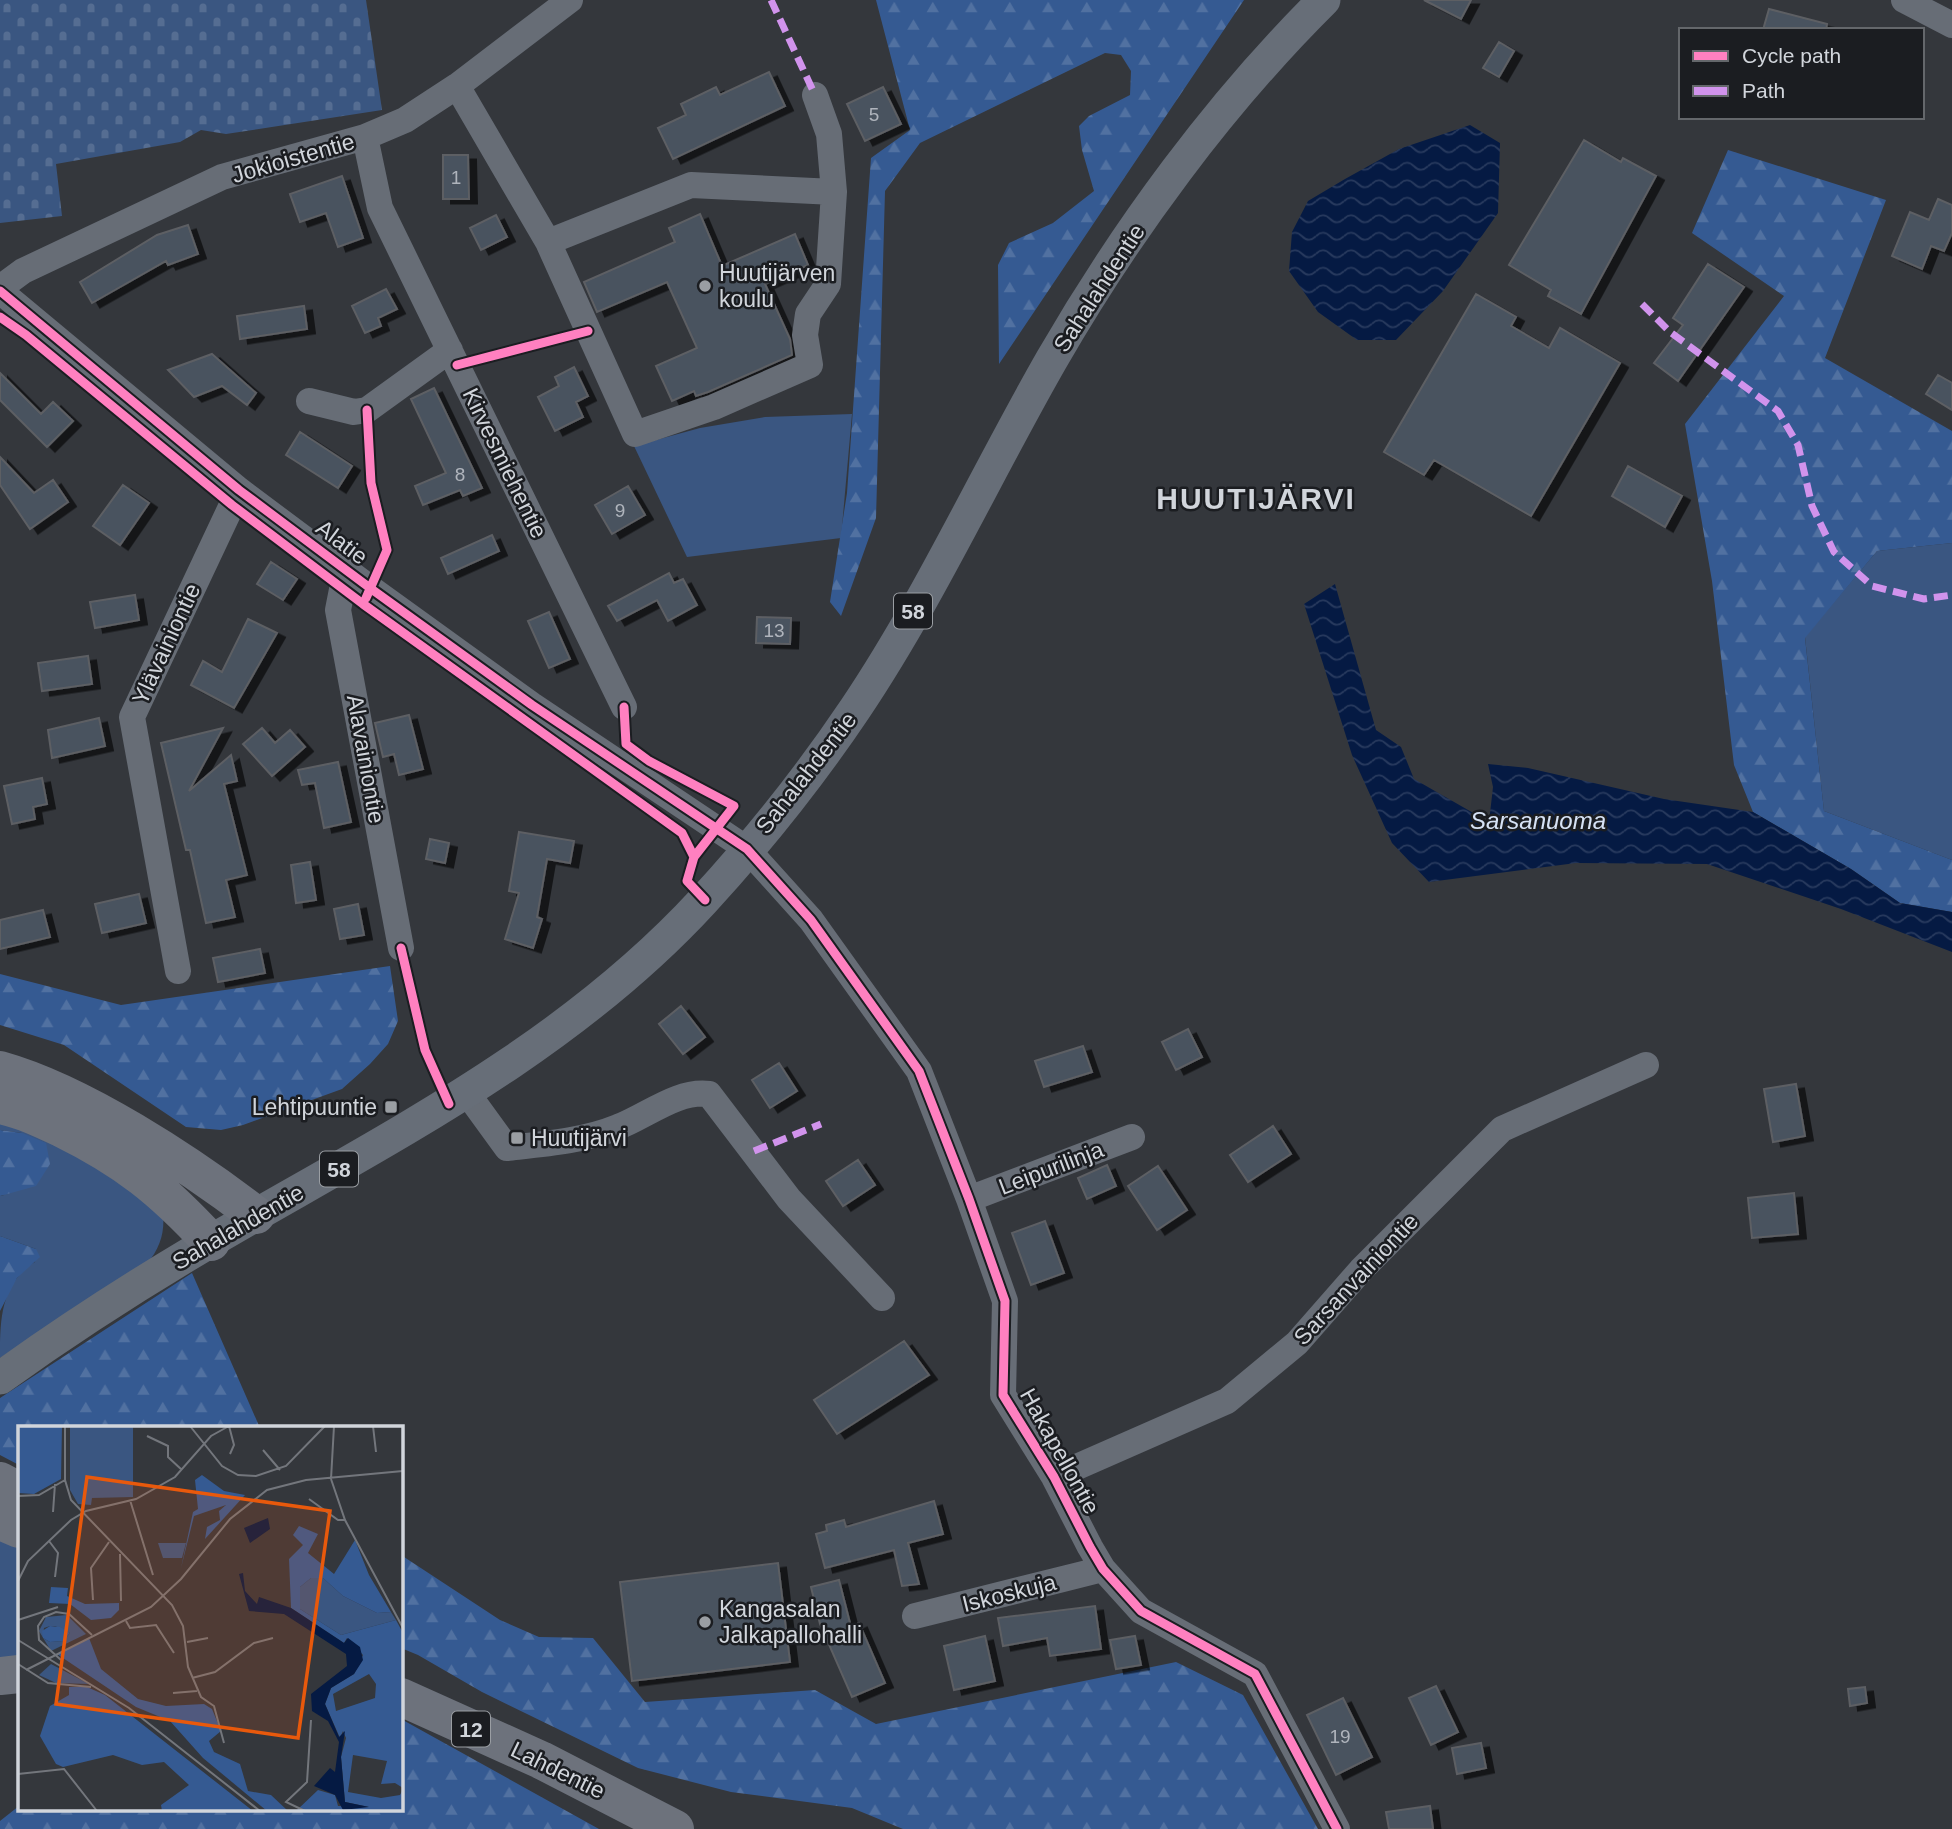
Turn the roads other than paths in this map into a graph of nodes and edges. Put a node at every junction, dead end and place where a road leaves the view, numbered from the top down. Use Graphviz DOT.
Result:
graph roads {
  1 [pos="570,0"];
  2 [pos="1324,0"];
  3 [pos="1904,0"];
  4 [pos="1952,25"];
  5 [pos="457,86"];
  6 [pos="815,95"];
  7 [pos="365,137"];
  8 [pos="834,191"];
  9 [pos="548,242"];
  10 [pos="0,290"];
  11 [pos="450,350"];
  12 [pos="309,401"];
  13 [pos="239,490"];
  14 [pos="346,569"];
  15 [pos="624,707"];
  16 [pos="747,849"];
  17 [pos="401,948"];
  18 [pos="178,971"];
  19 [pos="1646,1065"];
  20 [pos="0,1070"];
  21 [pos="467,1093"];
  22 [pos="0,1105"];
  23 [pos="1132,1137"];
  24 [pos="969,1199"];
  25 [pos="256,1215"];
  26 [pos="211,1242"];
  27 [pos="882,1298"];
  28 [pos="0,1378"];
  29 [pos="1054,1477"];
  30 [pos="0,1481"];
  31 [pos="18,1490"];
  32 [pos="0,1521"];
  33 [pos="18,1529"];
  34 [pos="1104,1569"];
  35 [pos="915,1616"];
  36 [pos="18,1674"];
  37 [pos="0,1676"];
  38 [pos="402,1683"];
  39 [pos="402,1697"];
  40 [pos="402,1710"];
  41 [pos="541,1760"];
  42 [pos="587,1783"];
  43 [pos="675,1829"];
  44 [pos="1337,1829"];
  1 -- 5 [label="street, Jokioistentie"];
  2 -- 16 [label="main road, Sahalahdentie / 58"];
  3 -- 4 [label="street"];
  5 -- 7 [label="street, Jokioistentie"];
  5 -- 9 [label="street"];
  6 -- 8 [label="street"];
  7 -- 10 [label="street, Jokioistentie"];
  7 -- 11 [label="street, Kirvesmiehentie"];
  8 -- 9 [label="street"];
  8 -- 9 [label="street"];
  10 -- 13 [label="street, Alatie"];
  11 -- 12 [label="street"];
  11 -- 15 [label="street, Kirvesmiehentie"];
  13 -- 14 [label="street, Alatie"];
  13 -- 18 [label="street, Ylävainiontie"];
  14 -- 16 [label="street, Alatie"];
  14 -- 17 [label="street, Alavainiontie"];
  16 -- 21 [label="main road, Sahalahdentie / 58"];
  16 -- 24 [label="street, Hakapellontie"];
  19 -- 29 [label="street, Sarsanvainiontie"];
  20 -- 25 [label="highway"];
  21 -- 25 [label="main road, Sahalahdentie / 58"];
  21 -- 27 [label="street"];
  22 -- 26 [label="highway"];
  23 -- 24 [label="street, Leipurilinja"];
  24 -- 29 [label="street, Hakapellontie"];
  25 -- 26 [label="main road, Sahalahdentie / 58"];
  26 -- 28 [label="main road, Sahalahdentie / 58"];
  29 -- 34 [label="street, Hakapellontie"];
  30 -- 31 [label="highway"];
  32 -- 33 [label="highway"];
  34 -- 35 [label="street, Iskoskuja"];
  34 -- 44 [label="street, Hakapellontie"];
  36 -- 37 [label="highway"];
  38 -- 42 [label="highway"];
  39 -- 41 [label="highway, Lahdentie / 12"];
  40 -- 41 [label="highway"];
  41 -- 42 [label="highway, Lahdentie / 12"];
  42 -- 43 [label="highway, Lahdentie / 12"];
}
